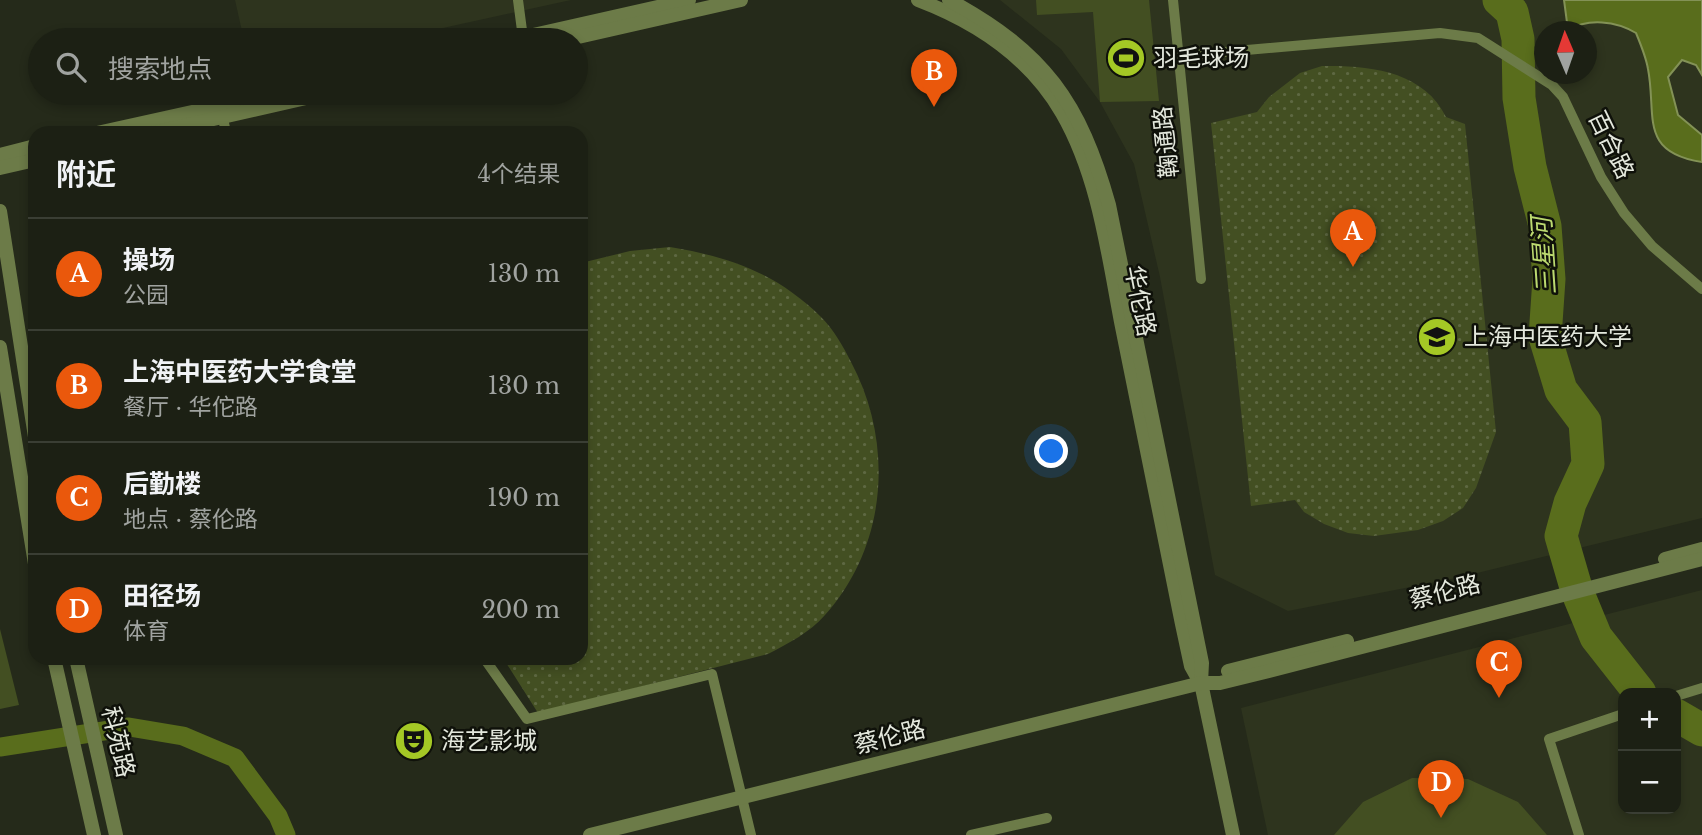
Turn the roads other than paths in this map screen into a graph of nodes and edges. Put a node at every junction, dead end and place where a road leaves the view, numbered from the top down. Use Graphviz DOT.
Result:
graph roads {
  1 [pos="518,0"];
  2 [pos="689,0"];
  3 [pos="741,0"];
  4 [pos="918,0"];
  5 [pos="949,0"];
  6 [pos="1173,0"];
  7 [pos="517,28"];
  8 [pos="566,28"];
  9 [pos="588,35"];
  10 [pos="1179,56"];
  11 [pos="221,105"];
  12 [pos="128,126"];
  13 [pos="169,126"];
  14 [pos="225,126"];
  15 [pos="28,148"];
  16 [pos="0,155"];
  17 [pos="28,162"];
  18 [pos="0,168"];
  19 [pos="0,211"];
  20 [pos="1201,279"];
  21 [pos="1702,289"];
  22 [pos="0,347"];
  23 [pos="28,392"];
  24 [pos="28,521"];
  25 [pos="1702,549"];
  26 [pos="1702,559"];
  27 [pos="1609,578"];
  28 [pos="55,665"];
  29 [pos="78,665"];
  30 [pos="489,665"];
  31 [pos="1201,683"];
  32 [pos="1698,689"];
  33 [pos="1681,694"];
  34 [pos="1618,716"];
  35 [pos="743,796"];
  36 [pos="1047,818"];
  37 [pos="94,835"];
  38 [pos="116,835"];
  39 [pos="590,835"];
  40 [pos="751,835"];
  41 [pos="971,835"];
  42 [pos="1233,835"];
  43 [pos="1579,835"];
  1 -- 7 [label="lane"];
  2 -- 8 [label="street"];
  3 -- 9 [label="street"];
  4 -- 31 [label="street, 华佗路"];
  5 -- 31 [label="street, 华佗路"];
  6 -- 10 [label="lane, 鞠通路"];
  10 -- 20 [label="lane, 鞠通路"];
  10 -- 21 [label="lane, 百合路"];
  11 -- 12 [label="street"];
  11 -- 13 [label="street"];
  11 -- 14 [label="lane"];
  15 -- 16 [label="street"];
  17 -- 18 [label="street"];
  19 -- 23 [label="street"];
  22 -- 24 [label="street"];
  25 -- 27 [label="street, 蔡伦路"];
  26 -- 27 [label="street, 蔡伦路"];
  27 -- 31 [label="street, 蔡伦路"];
  28 -- 37 [label="street, 科苑路"];
  29 -- 38 [label="street, 科苑路"];
  30 -- 35 [label="lane"];
  31 -- 35 [label="street, 蔡伦路"];
  31 -- 42 [label="street, 华佗路"];
  32 -- 33 [label="lane"];
  34 -- 43 [label="lane"];
  35 -- 39 [label="street, 蔡伦路"];
  35 -- 40 [label="lane"];
  36 -- 41 [label="lane"];
}
